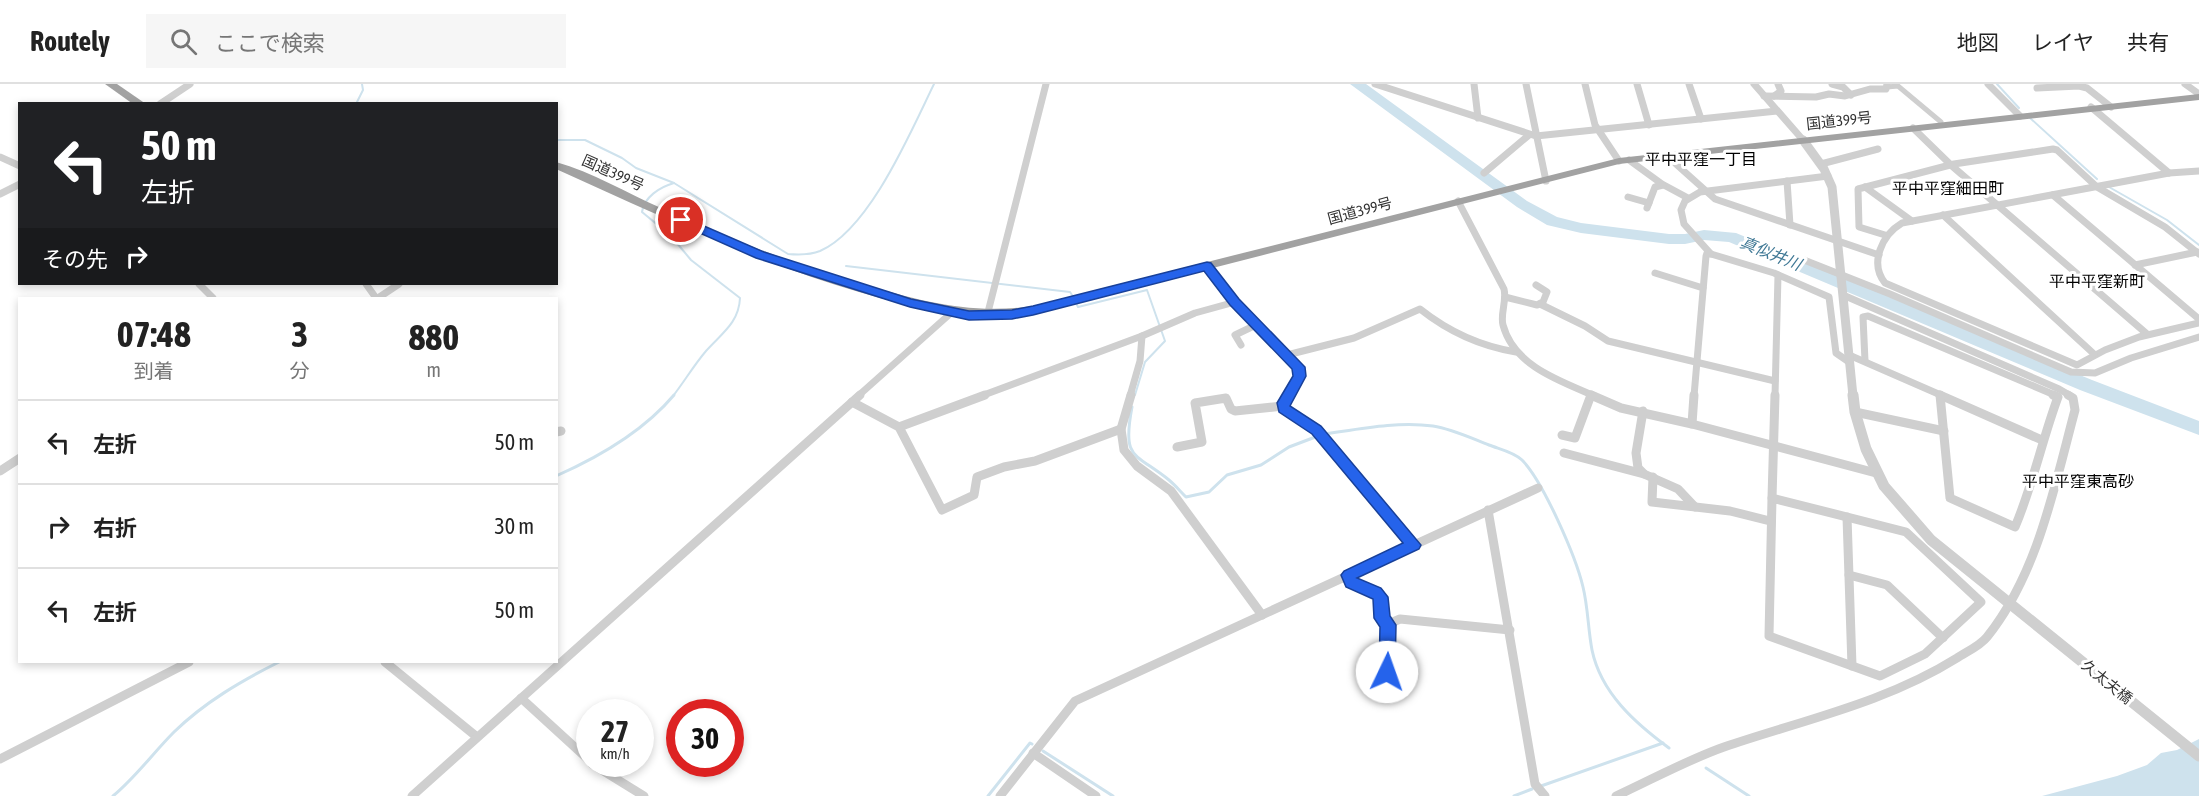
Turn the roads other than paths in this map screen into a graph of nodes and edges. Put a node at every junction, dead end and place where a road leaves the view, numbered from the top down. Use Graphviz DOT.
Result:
graph roads {
  1 [pos="110,84"];
  2 [pos="190,84"];
  3 [pos="1046,84"];
  4 [pos="1375,84"];
  5 [pos="1474,84"];
  6 [pos="1526,84"];
  7 [pos="1585,84"];
  8 [pos="1636,84"];
  9 [pos="1689,84"];
  10 [pos="1754,84"];
  11 [pos="1778,84"];
  12 [pos="1832,84"];
  13 [pos="1866,84"];
  14 [pos="2185,84"];
  15 [pos="1887,85"];
  16 [pos="2001,86"];
  17 [pos="2086,86"];
  18 [pos="1991,87"];
  19 [pos="2037,88"];
  20 [pos="1872,89"];
  21 [pos="1851,94"];
  22 [pos="1764,96"];
  23 [pos="1774,96"];
  24 [pos="2199,96"];
  25 [pos="138,102"];
  26 [pos="163,102"];
  27 [pos="2091,107"];
  28 [pos="2111,107"];
  29 [pos="1777,111"];
  30 [pos="2020,116"];
  31 [pos="1478,118"];
  32 [pos="1701,119"];
  33 [pos="1941,122"];
  34 [pos="1649,125"];
  35 [pos="1913,128"];
  36 [pos="1597,130"];
  37 [pos="1533,136"];
  38 [pos="1803,140"];
  39 [pos="1878,148"];
  40 [pos="1667,156"];
  41 [pos="0,157"];
  42 [pos="1624,160"];
  43 [pos="1821,164"];
  44 [pos="18,165"];
  45 [pos="558,166"];
  46 [pos="1952,166"];
  47 [pos="1484,173"];
  48 [pos="2169,173"];
  49 [pos="2197,173"];
  50 [pos="1828,176"];
  51 [pos="1546,181"];
  52 [pos="1787,181"];
  53 [pos="18,185"];
  54 [pos="1663,185"];
  55 [pos="1865,186"];
  56 [pos="2097,187"];
  57 [pos="1706,191"];
  58 [pos="0,194"];
  59 [pos="2053,195"];
  60 [pos="1628,197"];
  61 [pos="1688,198"];
  62 [pos="1458,201"];
  63 [pos="1998,205"];
  64 [pos="1943,215"];
  65 [pos="1912,221"];
  66 [pos="1790,225"];
  67 [pos="1693,232"];
  68 [pos="1885,236"];
  69 [pos="1701,240"];
  70 [pos="1837,242"];
  71 [pos="2198,253"];
  72 [pos="1711,254"];
  73 [pos="1879,255"];
  74 [pos="1804,260"];
  75 [pos="2135,265"];
  76 [pos="1207,266"];
  77 [pos="1655,273"];
  78 [pos="1778,275"];
  79 [pos="1841,276"];
  80 [pos="200,285"];
  81 [pos="367,285"];
  82 [pos="397,285"];
  83 [pos="1536,285"];
  84 [pos="1703,288"];
  85 [pos="1843,295"];
  86 [pos="212,297"];
  87 [pos="376,297"];
  88 [pos="379,297"];
  89 [pos="1505,297"];
  90 [pos="1235,302"];
  91 [pos="1540,304"];
  92 [pos="951,313"];
  93 [pos="987,316"];
  94 [pos="2199,321"];
  95 [pos="1258,324"];
  96 [pos="2147,334"];
  97 [pos="1142,336"];
  98 [pos="2199,337"];
  99 [pos="1242,345"];
  100 [pos="1516,352"];
  101 [pos="2094,354"];
  102 [pos="1287,355"];
  103 [pos="1849,358"];
  104 [pos="1865,361"];
  105 [pos="1697,362"];
  106 [pos="1775,381"];
  107 [pos="1591,395"];
  108 [pos="1940,395"];
  109 [pos="852,402"];
  110 [pos="1283,406"];
  111 [pos="1643,411"];
  112 [pos="1856,412"];
  113 [pos="1692,424"];
  114 [pos="899,427"];
  115 [pos="1121,429"];
  116 [pos="1944,431"];
  117 [pos="1562,435"];
  118 [pos="2042,440"];
  119 [pos="1177,447"];
  120 [pos="1773,447"];
  121 [pos="1564,453"];
  122 [pos="18,459"];
  123 [pos="0,471"];
  124 [pos="1876,473"];
  125 [pos="1648,476"];
  126 [pos="1538,488"];
  127 [pos="1771,498"];
  128 [pos="1695,507"];
  129 [pos="1488,510"];
  130 [pos="1847,517"];
  131 [pos="1770,521"];
  132 [pos="1414,545"];
  133 [pos="1349,575"];
  134 [pos="1849,575"];
  135 [pos="2013,605"];
  136 [pos="1262,615"];
  137 [pos="1388,625"];
  138 [pos="1510,630"];
  139 [pos="1943,638"];
  140 [pos="187,663"];
  141 [pos="386,663"];
  142 [pos="1852,666"];
  143 [pos="1387,672"];
  144 [pos="521,698"];
  145 [pos="477,737"];
  146 [pos="576,748"];
  147 [pos="1033,753"];
  148 [pos="2199,756"];
  149 [pos="0,759"];
  150 [pos="611,777"];
  151 [pos="412,796"];
  152 [pos="644,796"];
  153 [pos="1000,796"];
  154 [pos="1096,796"];
  155 [pos="1545,796"];
  156 [pos="1616,796"];
  1 -- 25 [label="highway"];
  2 -- 26 [label="street"];
  3 -- 93 [label="street"];
  4 -- 31 [label="street"];
  5 -- 31 [label="street"];
  6 -- 37 [label="street"];
  7 -- 36 [label="street"];
  8 -- 34 [label="street"];
  9 -- 32 [label="street"];
  10 -- 22 [label="street"];
  11 -- 23 [label="street"];
  12 -- 21 [label="street"];
  13 -- 20 [label="street"];
  14 -- 24 [label="street"];
  15 -- 20 [label="street"];
  15 -- 33 [label="street"];
  16 -- 18 [label="street"];
  17 -- 19 [label="street"];
  17 -- 28 [label="street"];
  18 -- 30 [label="street"];
  20 -- 21 [label="street"];
  21 -- 23 [label="street"];
  22 -- 23 [label="street"];
  22 -- 29 [label="street"];
  24 -- 28 [label="highway, 国道399号"];
  27 -- 28 [label="highway, 国道399号"];
  27 -- 30 [label="highway, 国道399号"];
  27 -- 48 [label="street"];
  29 -- 32 [label="street"];
  29 -- 38 [label="street"];
  30 -- 35 [label="highway, 国道399号"];
  31 -- 37 [label="street"];
  32 -- 34 [label="street"];
  34 -- 36 [label="street"];
  35 -- 38 [label="highway, 国道399号"];
  35 -- 46 [label="street"];
  36 -- 37 [label="street"];
  36 -- 42 [label="street"];
  37 -- 47 [label="street"];
  37 -- 51 [label="street"];
  38 -- 40 [label="highway, 国道399号"];
  38 -- 43 [label="street, 久太夫橋"];
  39 -- 43 [label="street"];
  40 -- 42 [label="highway, 国道399号"];
  40 -- 57 [label="street"];
  41 -- 44 [label="street"];
  42 -- 51 [label="highway, 国道399号"];
  42 -- 54 [label="street"];
  43 -- 50 [label="street, 久太夫橋"];
  45 -- 92 [label="highway, 国道399号"];
  46 -- 55 [label="street"];
  46 -- 56 [label="street"];
  46 -- 63 [label="street"];
  48 -- 49 [label="street"];
  48 -- 56 [label="street"];
  50 -- 52 [label="street"];
  50 -- 70 [label="street, 久太夫橋"];
  51 -- 62 [label="highway, 国道399号"];
  52 -- 57 [label="street"];
  52 -- 66 [label="street"];
  53 -- 58 [label="street"];
  54 -- 60 [label="street"];
  54 -- 61 [label="street"];
  55 -- 65 [label="street"];
  55 -- 68 [label="street"];
  56 -- 59 [label="street"];
  56 -- 71 [label="street"];
  57 -- 61 [label="street"];
  57 -- 66 [label="street"];
  59 -- 63 [label="street"];
  59 -- 75 [label="street"];
  61 -- 67 [label="street"];
  62 -- 76 [label="highway, 国道399号"];
  62 -- 89 [label="street"];
  63 -- 64 [label="street"];
  63 -- 96 [label="street"];
  64 -- 65 [label="street"];
  64 -- 101 [label="street"];
  65 -- 68 [label="street"];
  66 -- 70 [label="street"];
  67 -- 69 [label="street"];
  68 -- 73 [label="street"];
  69 -- 72 [label="street"];
  70 -- 73 [label="street"];
  70 -- 79 [label="street, 久太夫橋"];
  71 -- 75 [label="street"];
  72 -- 78 [label="street"];
  72 -- 84 [label="street"];
  73 -- 101 [label="street"];
  74 -- 79 [label="street"];
  75 -- 94 [label="street"];
  76 -- 90 [label="street"];
  76 -- 93 [label="highway, 国道399号"];
  77 -- 84 [label="street"];
  78 -- 103 [label="street"];
  78 -- 106 [label="street"];
  79 -- 85 [label="street, 久太夫橋"];
  79 -- 98 [label="street"];
  80 -- 86 [label="street"];
  81 -- 87 [label="street"];
  82 -- 88 [label="street"];
  83 -- 91 [label="street"];
  84 -- 105 [label="street"];
  85 -- 103 [label="street, 久太夫橋"];
  85 -- 135 [label="street"];
  89 -- 91 [label="street"];
  89 -- 100 [label="street"];
  90 -- 95 [label="street"];
  90 -- 97 [label="street"];
  91 -- 105 [label="street"];
  92 -- 93 [label="highway, 国道399号"];
  92 -- 109 [label="street"];
  94 -- 96 [label="street"];
  95 -- 99 [label="street"];
  95 -- 102 [label="street"];
  96 -- 101 [label="street"];
  97 -- 114 [label="street"];
  97 -- 115 [label="street"];
  100 -- 102 [label="street"];
  100 -- 107 [label="street"];
  102 -- 110 [label="street"];
  103 -- 104 [label="street"];
  103 -- 112 [label="street, 久太夫橋"];
  104 -- 108 [label="street"];
  104 -- 118 [label="street"];
  105 -- 106 [label="street"];
  105 -- 113 [label="street"];
  106 -- 120 [label="street"];
  107 -- 111 [label="street"];
  107 -- 117 [label="street"];
  108 -- 116 [label="street"];
  108 -- 118 [label="street"];
  109 -- 114 [label="street"];
  109 -- 144 [label="street"];
  110 -- 119 [label="street"];
  110 -- 132 [label="street"];
  111 -- 113 [label="street"];
  111 -- 125 [label="street"];
  112 -- 116 [label="street"];
  112 -- 124 [label="street, 久太夫橋"];
  113 -- 120 [label="street"];
  114 -- 115 [label="street"];
  115 -- 136 [label="street"];
  116 -- 118 [label="street"];
  120 -- 124 [label="street"];
  120 -- 127 [label="street"];
  121 -- 125 [label="street"];
  122 -- 123 [label="street"];
  124 -- 135 [label="street, 久太夫橋"];
  125 -- 128 [label="street"];
  125 -- 128 [label="street"];
  126 -- 129 [label="street"];
  127 -- 130 [label="street"];
  127 -- 131 [label="street"];
  128 -- 131 [label="street"];
  129 -- 132 [label="street"];
  129 -- 138 [label="street"];
  130 -- 134 [label="street"];
  130 -- 139 [label="street"];
  131 -- 142 [label="street"];
  132 -- 133 [label="street"];
  133 -- 136 [label="street"];
  133 -- 137 [label="street"];
  134 -- 139 [label="street"];
  134 -- 142 [label="street"];
  135 -- 148 [label="street, 久太夫橋"];
  135 -- 156 [label="street"];
  136 -- 147 [label="street"];
  137 -- 138 [label="street"];
  137 -- 143 [label="street"];
  138 -- 155 [label="street"];
  139 -- 142 [label="street"];
  140 -- 149 [label="street"];
  141 -- 145 [label="street"];
  144 -- 145 [label="street"];
  144 -- 146 [label="street"];
  145 -- 151 [label="street"];
  147 -- 153 [label="street"];
  147 -- 154 [label="street"];
  150 -- 152 [label="street"];
}
